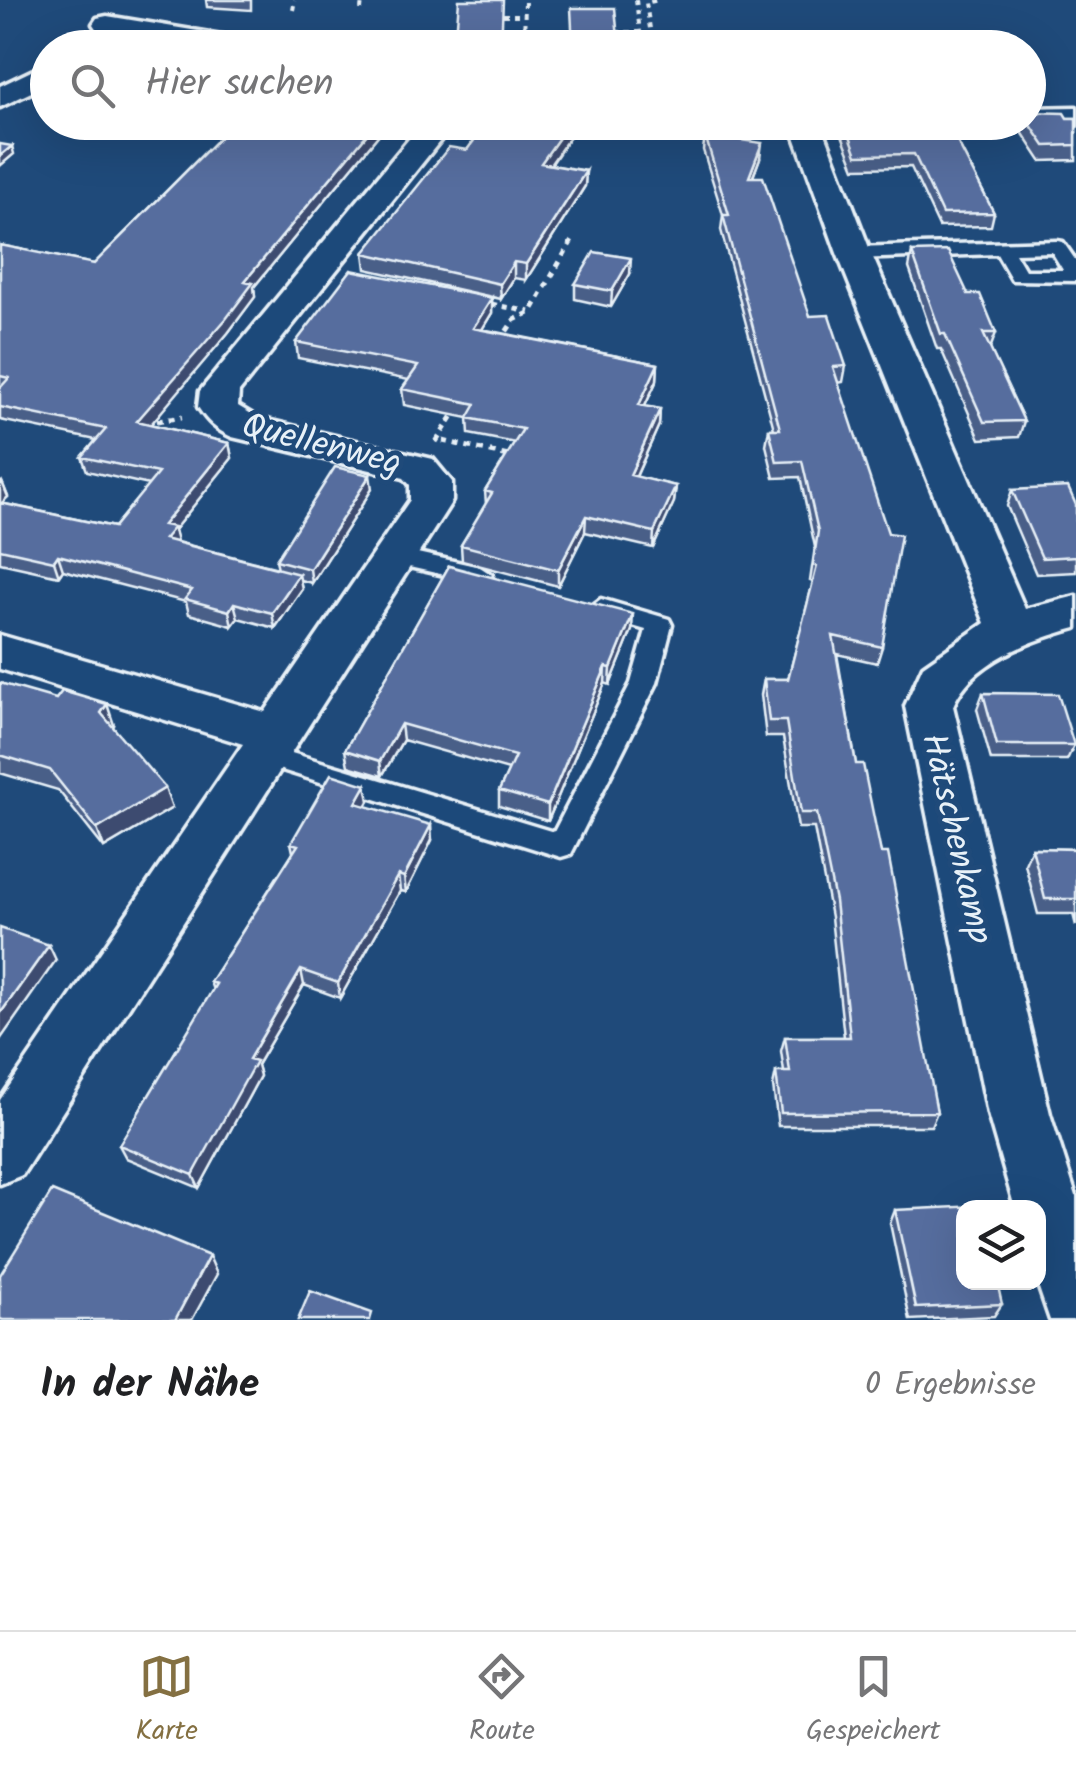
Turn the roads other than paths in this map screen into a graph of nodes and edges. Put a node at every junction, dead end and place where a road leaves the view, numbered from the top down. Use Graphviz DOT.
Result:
graph roads {
  1 [pos="114,12"];
  2 [pos="180,30"];
  3 [pos="30,82"];
  4 [pos="0,98"];
  5 [pos="1076,116"];
  6 [pos="1046,117"];
  7 [pos="427,140"];
  8 [pos="812,140"];
  9 [pos="1066,243"];
  10 [pos="1002,248"];
  11 [pos="854,253"];
  12 [pos="1076,275"];
  13 [pos="394,556"];
  14 [pos="510,583"];
  15 [pos="582,603"];
  16 [pos="1076,612"];
  17 [pos="1010,629"];
  18 [pos="0,652"];
  19 [pos="271,745"];
  20 [pos="0,1154"];
  21 [pos="1076,1302"];
  1 -- 2 [label="street"];
  3 -- 4 [label="street"];
  5 -- 6 [label="street"];
  7 -- 13 [label="street, Quellenweg"];
  8 -- 11 [label="street"];
  9 -- 10 [label="lane"];
  9 -- 12 [label="lane"];
  10 -- 11 [label="lane"];
  10 -- 12 [label="lane"];
  11 -- 17 [label="street"];
  13 -- 14 [label="lane"];
  13 -- 19 [label="street, Quellenweg"];
  15 -- 19 [label="lane"];
  16 -- 17 [label="street"];
  17 -- 21 [label="street, Hätschenkamp"];
  18 -- 19 [label="street"];
  19 -- 20 [label="street, Quellenweg"];
}
